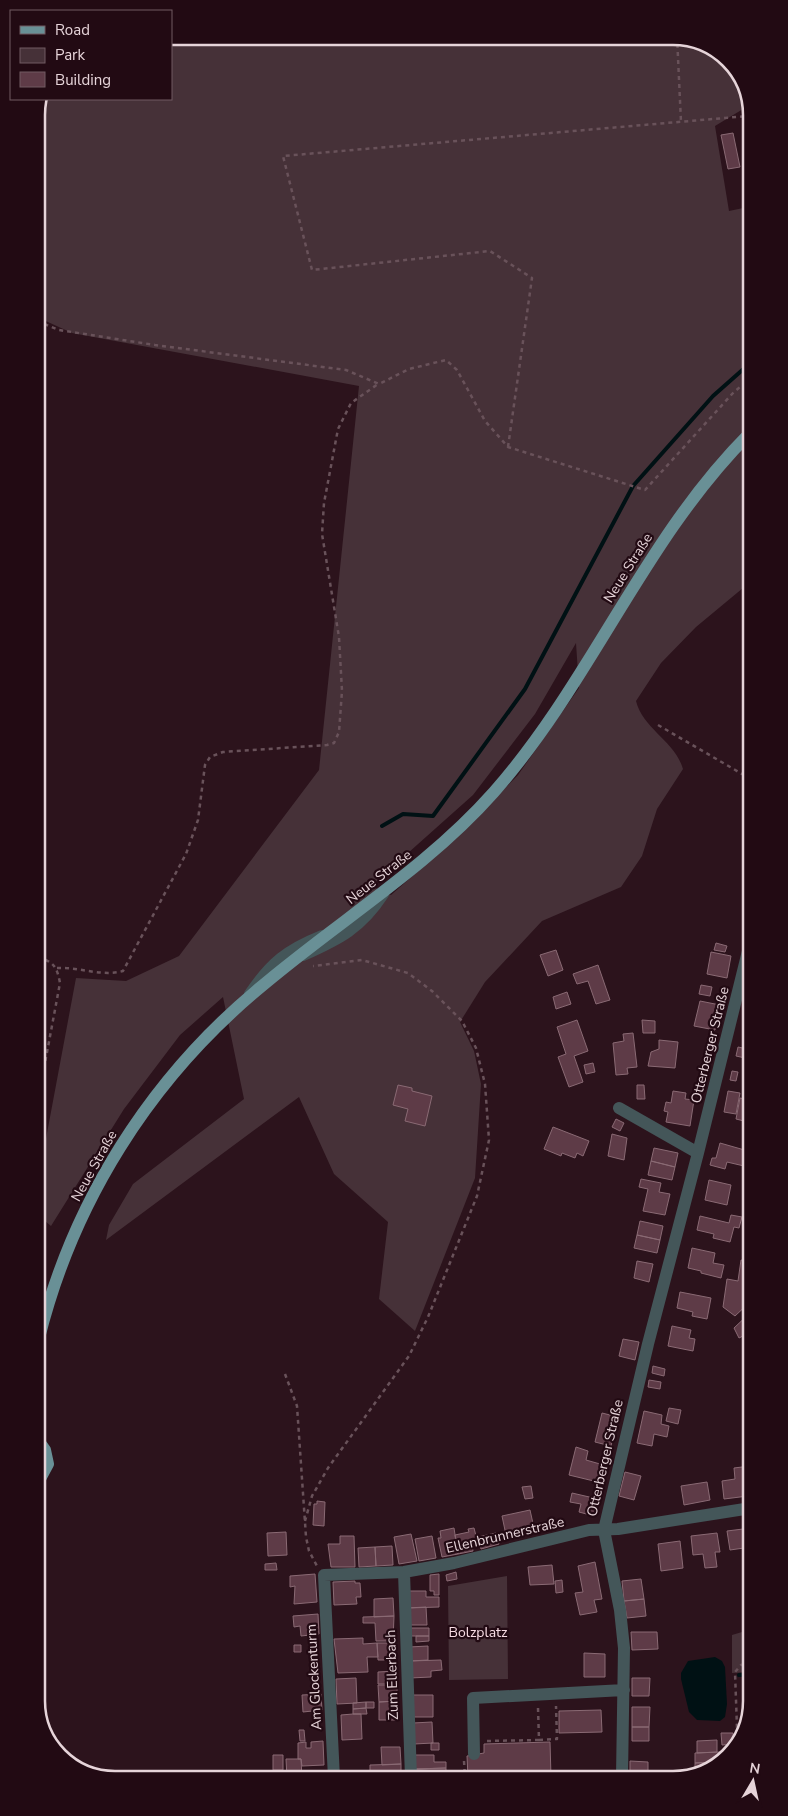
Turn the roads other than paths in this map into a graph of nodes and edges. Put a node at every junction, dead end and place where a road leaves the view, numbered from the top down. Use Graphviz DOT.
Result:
graph roads {
  1 [pos="743,433"];
  2 [pos="383,894"];
  3 [pos="334,931"];
  4 [pos="299,958"];
  5 [pos="743,995"];
  6 [pos="248,997"];
  7 [pos="618,1108"];
  8 [pos="698,1153"];
  9 [pos="45,1318"];
  10 [pos="45,1450"];
  11 [pos="45,1470"];
  12 [pos="743,1509"];
  13 [pos="604,1530"];
  14 [pos="404,1572"];
  15 [pos="324,1575"];
  16 [pos="624,1690"];
  17 [pos="474,1748"];
  18 [pos="334,1771"];
  19 [pos="411,1771"];
  20 [pos="622,1771"];
  1 -- 2 [label="main road, Neue Straße"];
  2 -- 3 [label="main road, Neue Straße"];
  2 -- 4 [label="street"];
  3 -- 4 [label="main road, Neue Straße"];
  3 -- 6 [label="street"];
  4 -- 6 [label="main road, Neue Straße"];
  5 -- 8 [label="street, Otterberger Straße"];
  6 -- 9 [label="main road, Neue Straße"];
  7 -- 8 [label="street"];
  8 -- 13 [label="street, Otterberger Straße"];
  10 -- 11 [label="main road"];
  12 -- 13 [label="street, Ellenbrunnerstraße"];
  13 -- 14 [label="street, Ellenbrunnerstraße"];
  13 -- 16 [label="street, Otterberger Straße"];
  14 -- 15 [label="street, Ellenbrunnerstraße"];
  14 -- 19 [label="street, Zum Ellerbach"];
  15 -- 18 [label="street, Am Glockenturm"];
  16 -- 17 [label="street"];
  16 -- 20 [label="street, Otterberger Straße"];
}
